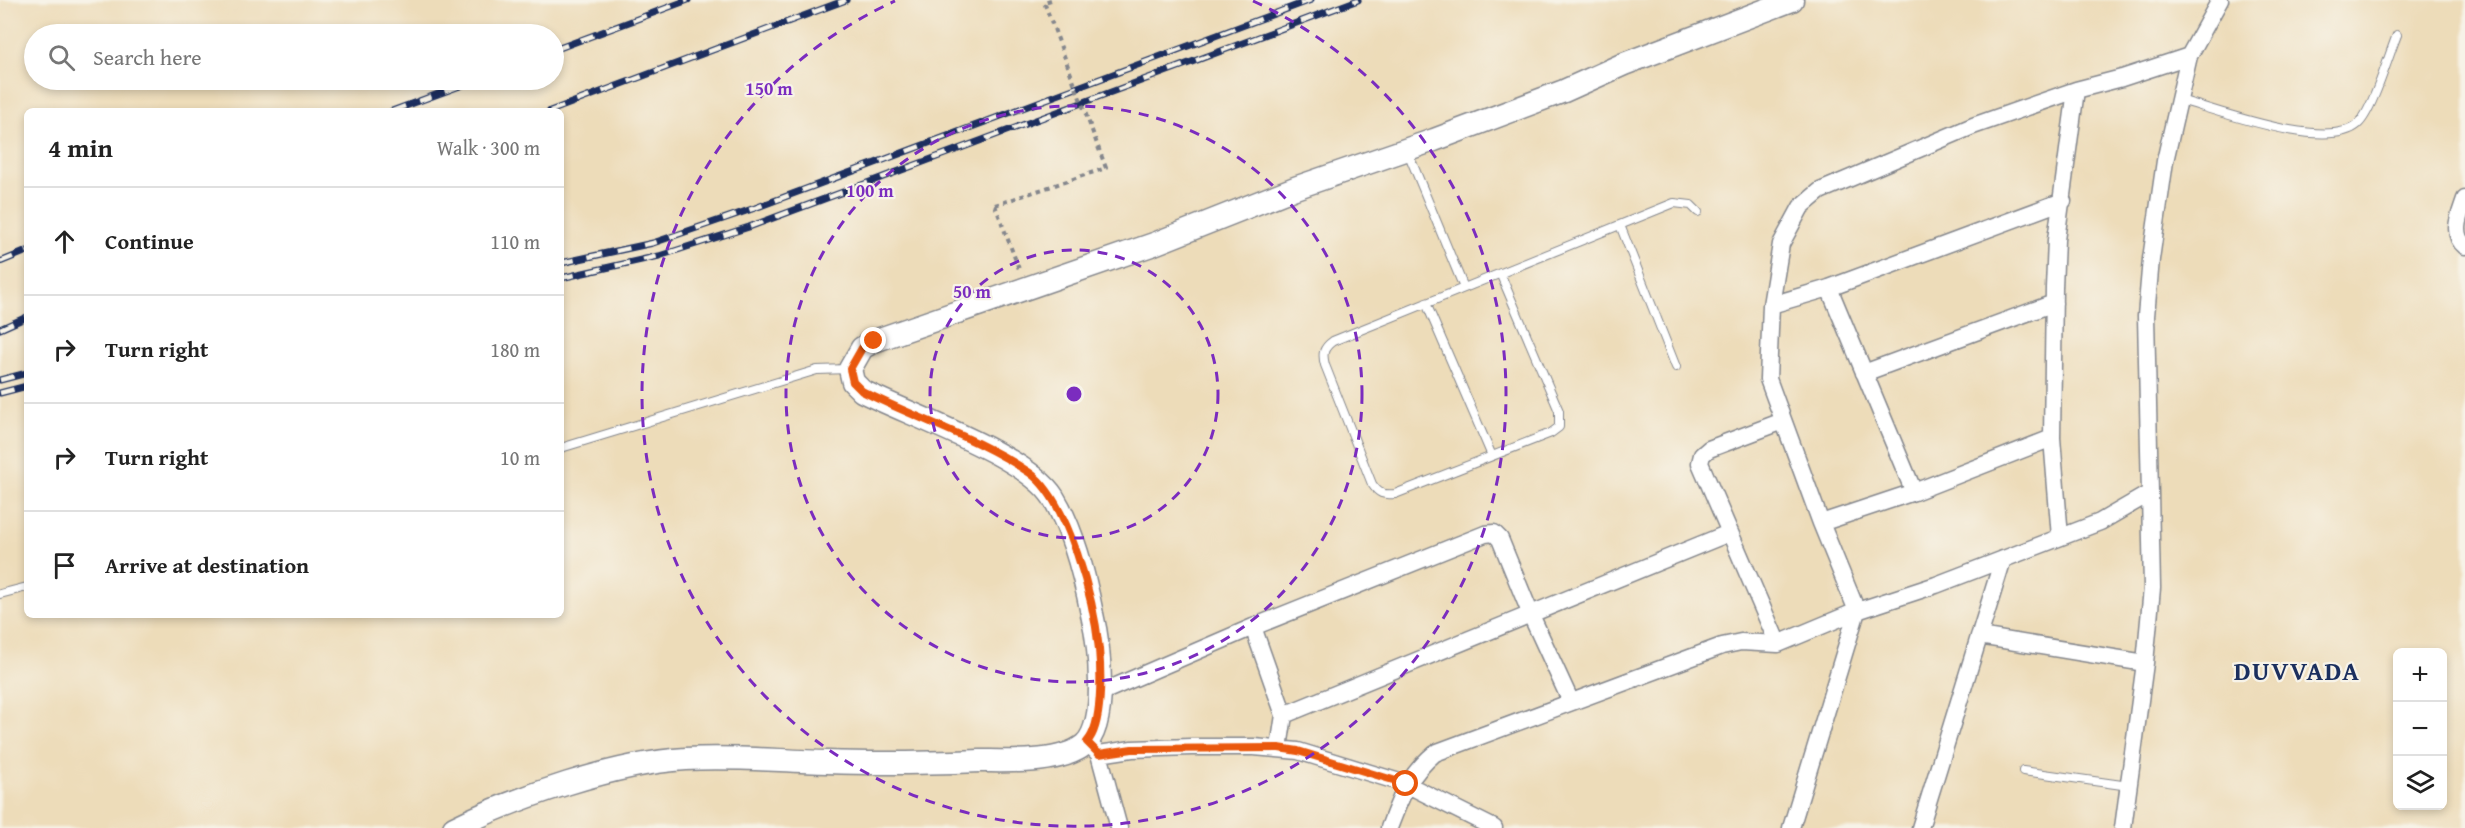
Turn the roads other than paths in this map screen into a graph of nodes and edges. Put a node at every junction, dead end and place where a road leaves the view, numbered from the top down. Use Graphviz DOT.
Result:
graph roads {
  1 [pos="1792,0"];
  2 [pos="2220,0"];
  3 [pos="2397,34"];
  4 [pos="2189,57"];
  5 [pos="2076,90"];
  6 [pos="2180,100"];
  7 [pos="1407,150"];
  8 [pos="2465,199"];
  9 [pos="2063,201"];
  10 [pos="1698,212"];
  11 [pos="1620,225"];
  12 [pos="2465,246"];
  13 [pos="1500,273"];
  14 [pos="1464,288"];
  15 [pos="1829,288"];
  16 [pos="1426,303"];
  17 [pos="2054,303"];
  18 [pos="1771,305"];
  19 [pos="1676,367"];
  20 [pos="850,369"];
  21 [pos="1864,373"];
  22 [pos="1783,421"];
  23 [pos="2052,438"];
  24 [pos="564,447"];
  25 [pos="1492,456"];
  26 [pos="1914,492"];
  27 [pos="2150,493"];
  28 [pos="1821,523"];
  29 [pos="1729,533"];
  30 [pos="2060,537"];
  31 [pos="2003,559"];
  32 [pos="24,587"];
  33 [pos="0,594"];
  34 [pos="1857,611"];
  35 [pos="1531,615"];
  36 [pos="1252,627"];
  37 [pos="1979,636"];
  38 [pos="1778,644"];
  39 [pos="2145,663"];
  40 [pos="1100,693"];
  41 [pos="1571,702"];
  42 [pos="1284,715"];
  43 [pos="1093,748"];
  44 [pos="1279,748"];
  45 [pos="2023,771"];
  46 [pos="1406,784"];
  47 [pos="2129,786"];
  48 [pos="454,828"];
  49 [pos="1119,828"];
  50 [pos="1389,828"];
  51 [pos="1494,828"];
  52 [pos="1791,828"];
  53 [pos="1920,828"];
  54 [pos="2123,828"];
  1 -- 7 [label="street"];
  2 -- 4 [label="street"];
  3 -- 6 [label="lane"];
  4 -- 5 [label="street"];
  4 -- 6 [label="street"];
  5 -- 9 [label="street"];
  5 -- 18 [label="street"];
  6 -- 27 [label="street"];
  7 -- 14 [label="lane"];
  7 -- 20 [label="street"];
  8 -- 12 [label="street"];
  9 -- 15 [label="street"];
  9 -- 17 [label="street"];
  10 -- 11 [label="lane"];
  11 -- 13 [label="lane"];
  11 -- 19 [label="lane"];
  13 -- 14 [label="lane"];
  13 -- 25 [label="lane"];
  14 -- 16 [label="lane"];
  15 -- 18 [label="street"];
  15 -- 21 [label="street"];
  16 -- 25 [label="lane"];
  16 -- 25 [label="lane"];
  17 -- 21 [label="street"];
  17 -- 23 [label="street"];
  18 -- 22 [label="street"];
  20 -- 24 [label="lane"];
  20 -- 40 [label="street"];
  21 -- 26 [label="street"];
  22 -- 28 [label="street"];
  22 -- 29 [label="street"];
  23 -- 26 [label="street"];
  23 -- 30 [label="street"];
  26 -- 28 [label="street"];
  27 -- 30 [label="street"];
  27 -- 39 [label="street"];
  28 -- 34 [label="street"];
  29 -- 35 [label="street"];
  29 -- 38 [label="street"];
  30 -- 31 [label="street"];
  31 -- 34 [label="street"];
  31 -- 37 [label="street"];
  32 -- 33 [label="lane"];
  34 -- 38 [label="street"];
  34 -- 52 [label="street"];
  35 -- 36 [label="street"];
  35 -- 41 [label="street"];
  35 -- 42 [label="street"];
  36 -- 40 [label="street"];
  36 -- 42 [label="street"];
  37 -- 39 [label="street"];
  37 -- 53 [label="street"];
  38 -- 41 [label="street"];
  39 -- 47 [label="street"];
  40 -- 43 [label="street"];
  41 -- 46 [label="street"];
  42 -- 44 [label="street"];
  43 -- 44 [label="street"];
  43 -- 48 [label="street"];
  43 -- 49 [label="street"];
  44 -- 46 [label="street"];
  45 -- 47 [label="lane"];
  46 -- 50 [label="street"];
  46 -- 51 [label="street"];
  47 -- 54 [label="street"];
}
